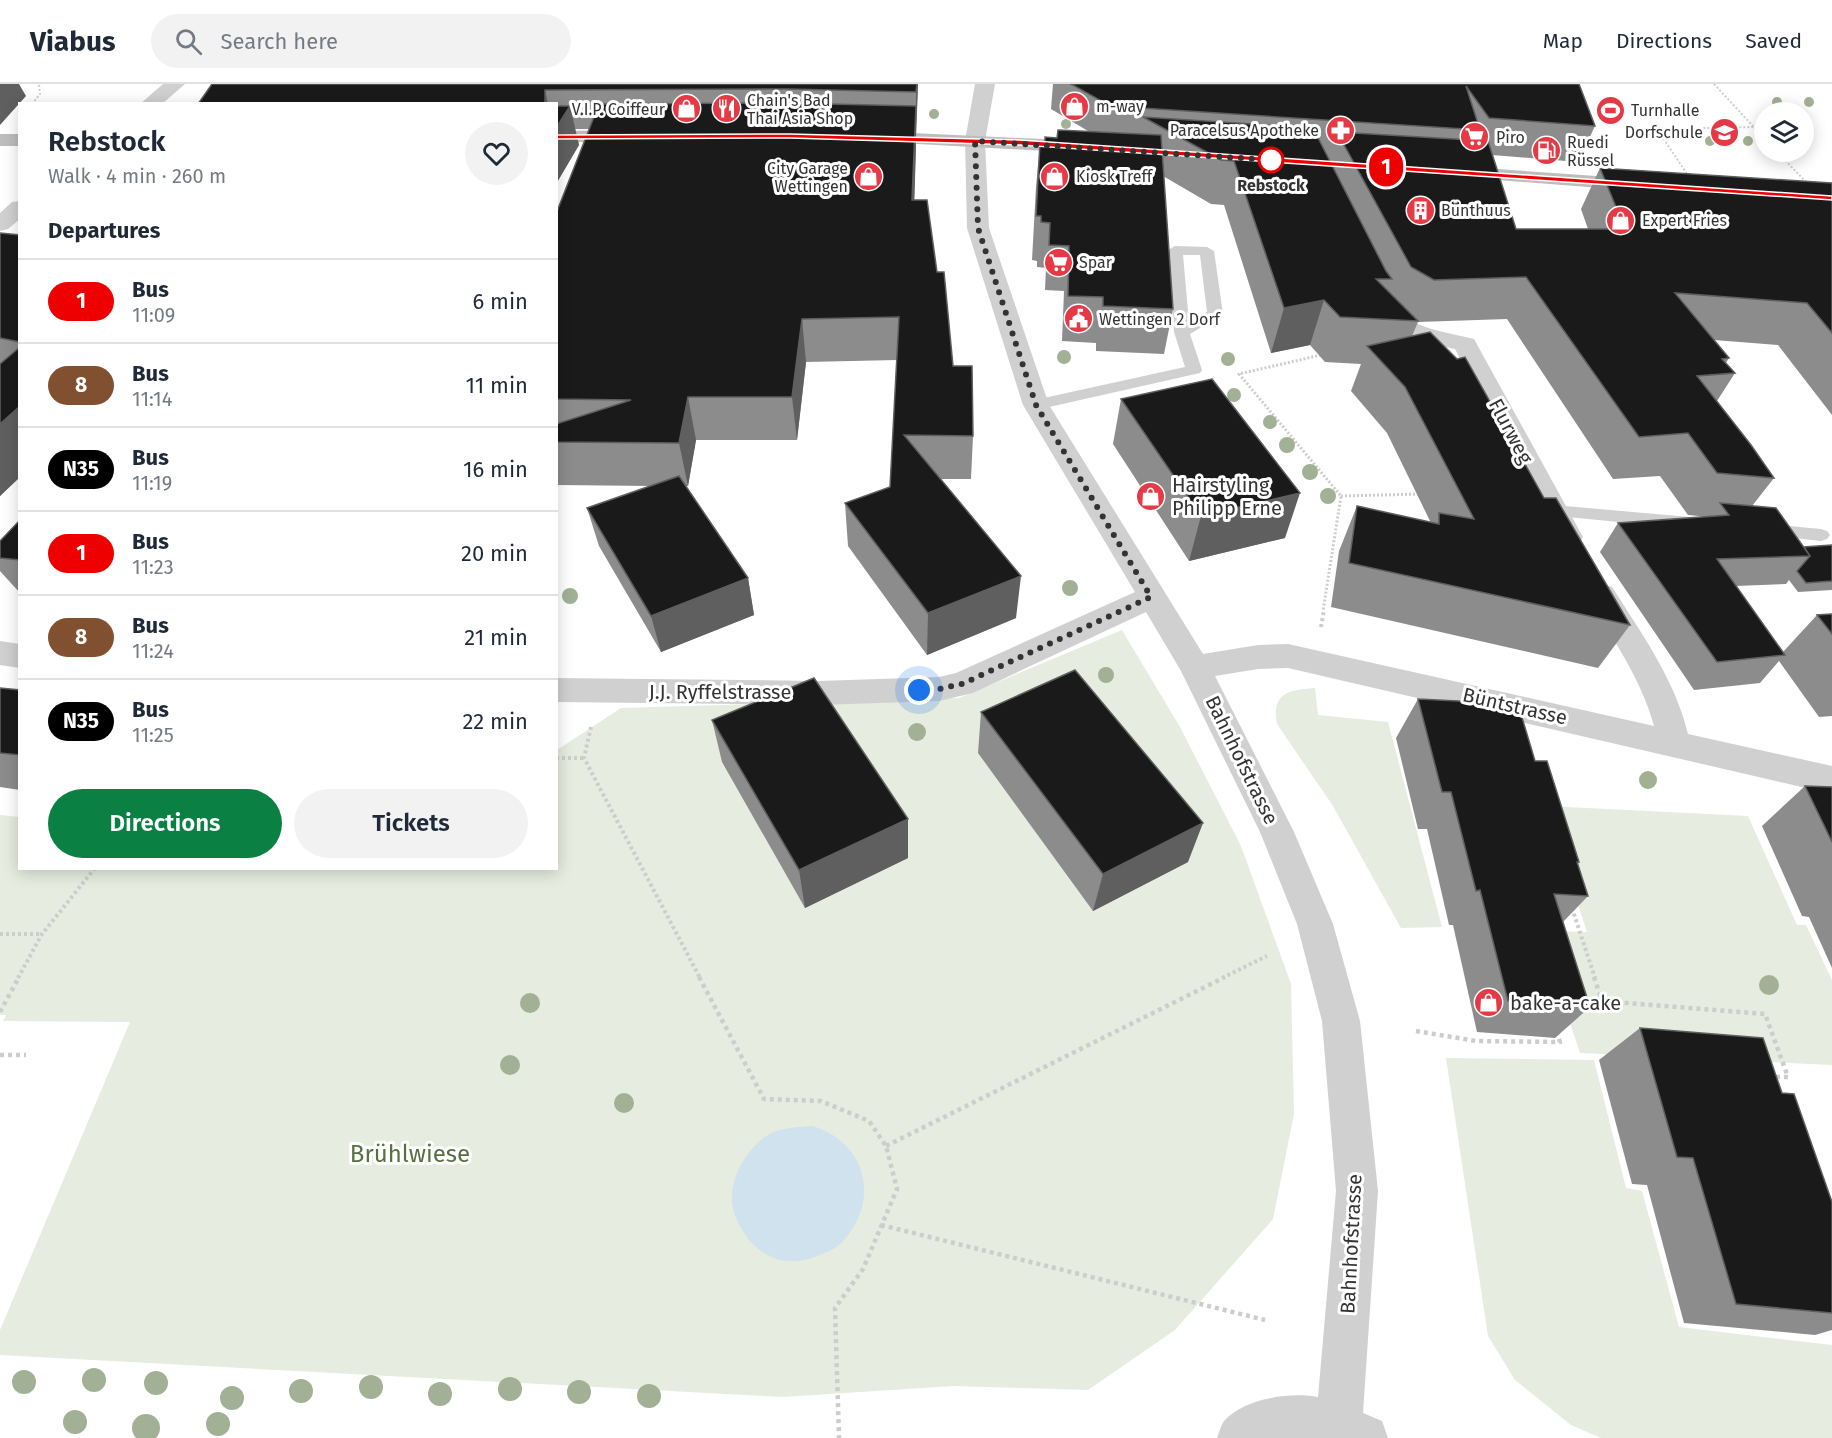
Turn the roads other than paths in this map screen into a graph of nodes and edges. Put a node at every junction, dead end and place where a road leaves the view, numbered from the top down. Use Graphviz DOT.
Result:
graph roads {
  1 [pos="175,84"];
  2 [pos="985,84"];
  3 [pos="152,102"];
  4 [pos="651,136"];
  5 [pos="558,137"];
  6 [pos="846,137"];
  7 [pos="0,140"];
  8 [pos="18,140"];
  9 [pos="975,141"];
  10 [pos="1099,148"];
  11 [pos="1437,171"];
  12 [pos="1662,187"];
  13 [pos="18,209"];
  14 [pos="0,224"];
  15 [pos="1370,286"];
  16 [pos="1182,332"];
  17 [pos="1036,405"];
  18 [pos="1553,511"];
  19 [pos="1702,524"];
  20 [pos="1750,528"];
  21 [pos="1821,535"];
  22 [pos="1151,597"];
  23 [pos="0,653"];
  24 [pos="18,656"];
  25 [pos="1195,667"];
  26 [pos="558,690"];
  27 [pos="1674,744"];
  28 [pos="1832,780"];
  29 [pos="1352,1431"];
  30 [pos="1240,1438"];
  1 -- 3 [label="street"];
  2 -- 9 [label="street, Bahnhofstrasse"];
  4 -- 5 [label="main road"];
  6 -- 9 [label="main road"];
  7 -- 8 [label="main road"];
  9 -- 10 [label="main road"];
  9 -- 17 [label="street, Bahnhofstrasse"];
  11 -- 12 [label="main road"];
  13 -- 14 [label="street"];
  15 -- 18 [label="street, Flurweg"];
  16 -- 16 [label="lane"];
  16 -- 17 [label="lane"];
  17 -- 22 [label="street, Bahnhofstrasse"];
  18 -- 19 [label="lane"];
  18 -- 27 [label="street, Flurweg"];
  20 -- 21 [label="lane"];
  22 -- 25 [label="street, Bahnhofstrasse"];
  22 -- 26 [label="street, J.J. Ryffelstrasse"];
  23 -- 24 [label="street"];
  25 -- 27 [label="street, Büntstrasse"];
  25 -- 29 [label="street, Bahnhofstrasse"];
  27 -- 28 [label="street, Büntstrasse"];
  29 -- 30 [label="street"];
}
